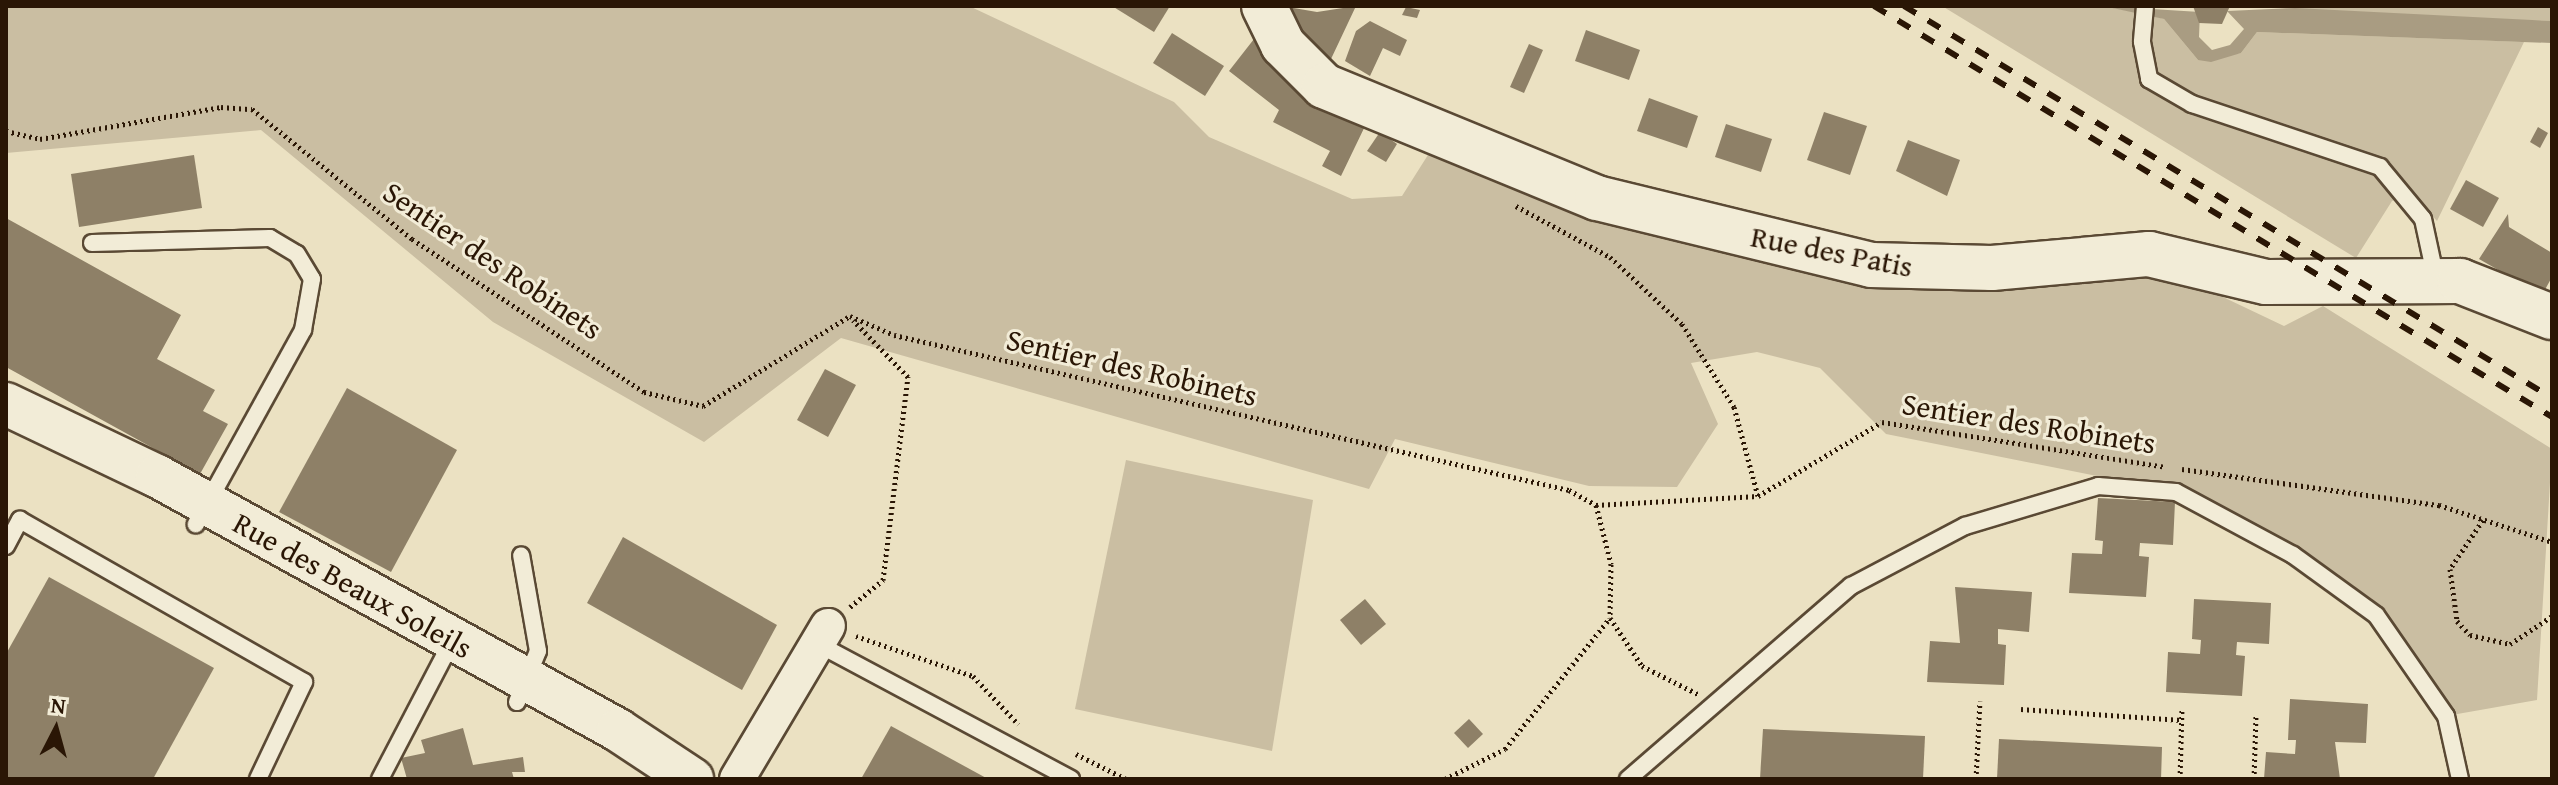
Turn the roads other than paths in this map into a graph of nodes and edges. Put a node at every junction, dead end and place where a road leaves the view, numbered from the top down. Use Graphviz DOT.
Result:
graph roads {
  1 [pos="1264,6"];
  2 [pos="2144,14"];
  3 [pos="92,243"];
  4 [pos="2436,279"];
  5 [pos="2552,317"];
  6 [pos="6,404"];
  7 [pos="6,432"];
  8 [pos="202,514"];
  9 [pos="6,546"];
  10 [pos="521,555"];
  11 [pos="823,635"];
  12 [pos="447,651"];
  13 [pos="522,692"];
  14 [pos="258,779"];
  15 [pos="380,779"];
  16 [pos="649,779"];
  17 [pos="692,779"];
  18 [pos="737,779"];
  19 [pos="1071,779"];
  20 [pos="1628,779"];
  21 [pos="2460,779"];
  1 -- 4 [label="main road, Rue des Patis"];
  2 -- 4 [label="lane"];
  3 -- 8 [label="lane"];
  4 -- 5 [label="main road, Rue des Patis"];
  6 -- 8 [label="street, Rue des Beaux Soleils"];
  7 -- 8 [label="street, Rue des Beaux Soleils"];
  8 -- 12 [label="street, Rue des Beaux Soleils"];
  9 -- 14 [label="lane"];
  10 -- 13 [label="lane"];
  11 -- 18 [label="street"];
  11 -- 19 [label="lane"];
  12 -- 13 [label="street, Rue des Beaux Soleils"];
  12 -- 15 [label="lane"];
  13 -- 16 [label="street, Rue des Beaux Soleils"];
  13 -- 17 [label="street, Rue des Beaux Soleils"];
  20 -- 21 [label="lane"];
}
